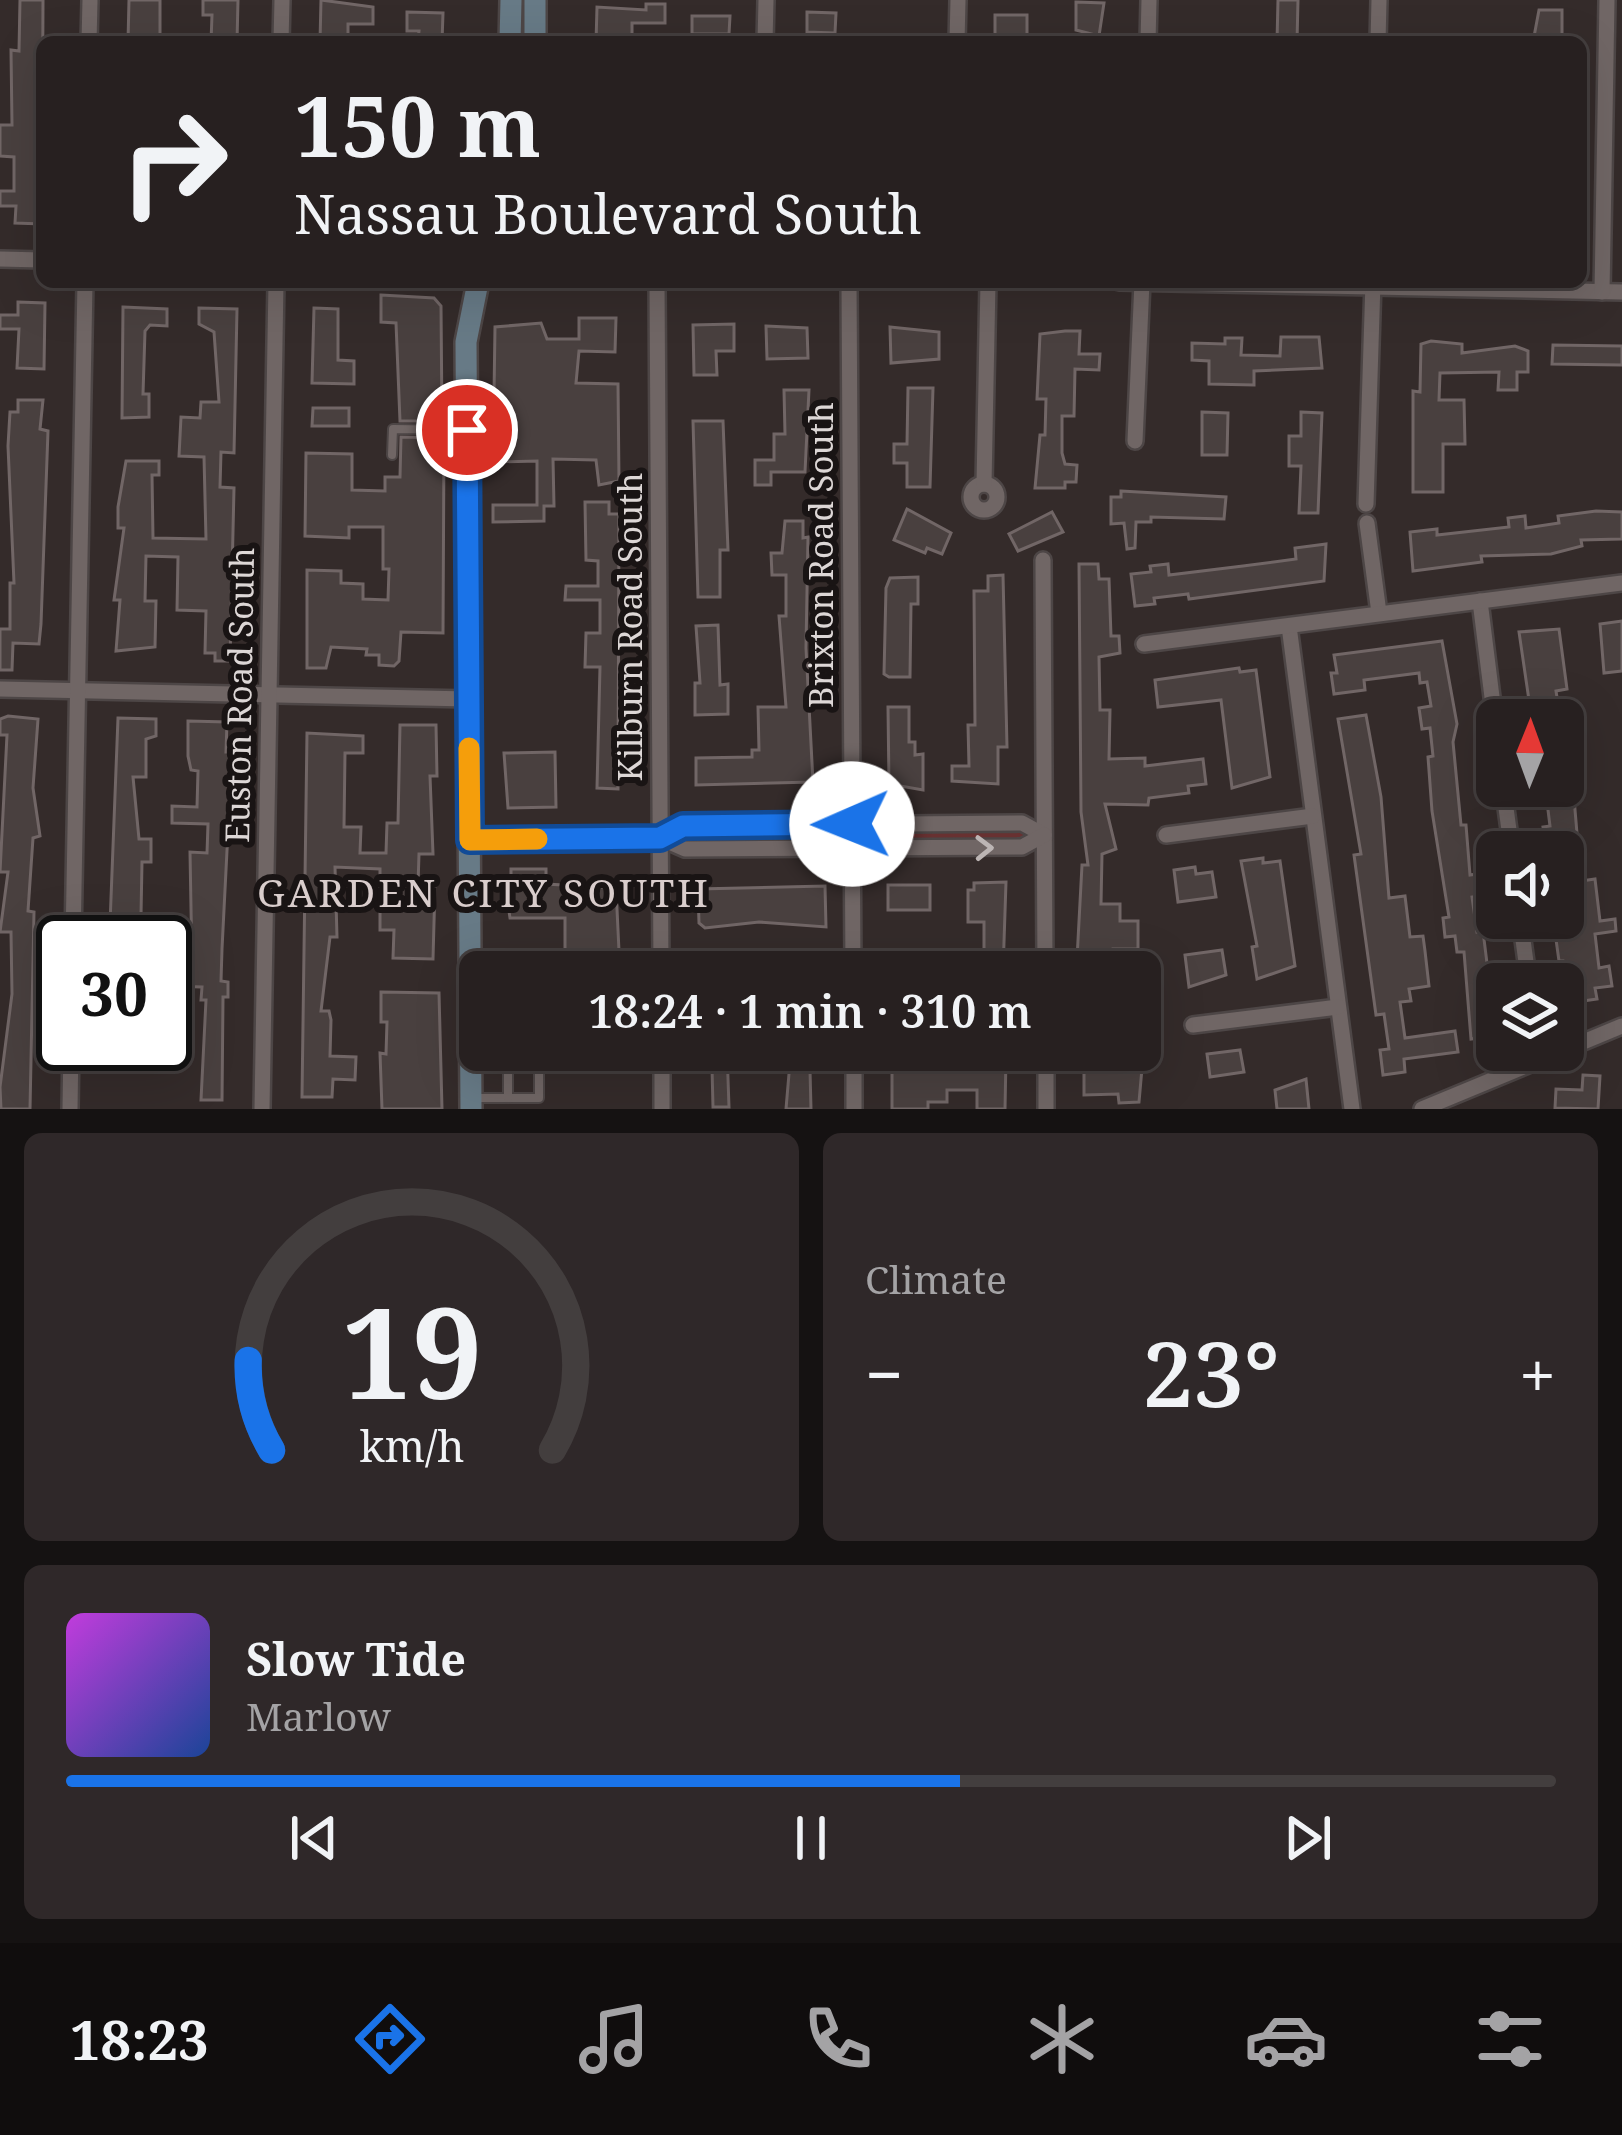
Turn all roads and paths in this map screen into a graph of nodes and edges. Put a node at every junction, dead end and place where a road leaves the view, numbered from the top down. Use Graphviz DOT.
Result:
graph roads {
  1 [pos="90,0"];
  2 [pos="281,0"];
  3 [pos="511,0"];
  4 [pos="536,0"];
  5 [pos="766,0"];
  6 [pos="958,0"];
  7 [pos="1149,0"];
  8 [pos="1379,0"];
  9 [pos="1607,0"];
  10 [pos="89,36"];
  11 [pos="281,36"];
  12 [pos="510,36"];
  13 [pos="535,36"];
  14 [pos="765,36"];
  15 [pos="957,36"];
  16 [pos="1148,36"];
  17 [pos="1378,36"];
  18 [pos="0,259"];
  19 [pos="36,260"];
  20 [pos="85,288"];
  21 [pos="276,288"];
  22 [pos="477,288"];
  23 [pos="657,288"];
  24 [pos="849,288"];
  25 [pos="988,288"];
  26 [pos="1142,288"];
  27 [pos="1373,288"];
  28 [pos="1488,288"];
  29 [pos="1602,292"];
  30 [pos="1622,292"];
  31 [pos="467,430"];
  32 [pos="1135,441"];
  33 [pos="392,454"];
  34 [pos="984,484"];
  35 [pos="1366,504"];
  36 [pos="1366,523"];
  37 [pos="1043,560"];
  38 [pos="1622,583"];
  39 [pos="1480,601"];
  40 [pos="1379,613"];
  41 [pos="1288,626"];
  42 [pos="1144,644"];
  43 [pos="0,689"];
  44 [pos="77,691"];
  45 [pos="268,694"];
  46 [pos="469,699"];
  47 [pos="1492,699"];
  48 [pos="1313,816"];
  49 [pos="852,824"];
  50 [pos="1044,835"];
  51 [pos="1166,836"];
  52 [pos="660,838"];
  53 [pos="470,840"];
  54 [pos="852,849"];
  55 [pos="73,915"];
  56 [pos="473,951"];
  57 [pos="661,951"];
  58 [pos="853,951"];
  59 [pos="1046,951"];
  60 [pos="1337,1006"];
  61 [pos="1193,1025"];
  62 [pos="1622,1026"];
  63 [pos="1584,1039"];
  64 [pos="71,1071"];
  65 [pos="474,1071"];
  66 [pos="508,1071"];
  67 [pos="539,1071"];
  68 [pos="662,1071"];
  69 [pos="854,1071"];
  70 [pos="1046,1071"];
  71 [pos="1508,1071"];
  72 [pos="508,1098"];
  73 [pos="471,1104"];
  74 [pos="1446,1104"];
  75 [pos="70,1109"];
  76 [pos="262,1109"];
  77 [pos="662,1109"];
  78 [pos="854,1109"];
  79 [pos="1046,1109"];
  80 [pos="1352,1109"];
  81 [pos="1422,1109"];
  1 -- 10 [label="street"];
  2 -- 11 [label="street"];
  3 -- 12 [label="main road"];
  4 -- 13 [label="main road"];
  5 -- 14 [label="street"];
  6 -- 15 [label="street"];
  7 -- 16 [label="street"];
  8 -- 17 [label="street"];
  9 -- 29 [label="street"];
  18 -- 19 [label="street"];
  20 -- 44 [label="street"];
  21 -- 45 [label="street, Euston Road South"];
  22 -- 31 [label="main road"];
  23 -- 52 [label="street, Kilburn Road South"];
  24 -- 49 [label="street, Brixton Road South"];
  25 -- 34 [label="street"];
  26 -- 32 [label="street"];
  27 -- 35 [label="street"];
  28 -- 29 [label="street"];
  29 -- 30 [label="street"];
  31 -- 33 [label="lane"];
  31 -- 46 [label="main road"];
  36 -- 40 [label="street"];
  37 -- 50 [label="street"];
  38 -- 39 [label="street"];
  39 -- 40 [label="street"];
  39 -- 47 [label="street"];
  40 -- 41 [label="street"];
  41 -- 42 [label="street"];
  41 -- 48 [label="street"];
  43 -- 44 [label="street"];
  44 -- 45 [label="street"];
  44 -- 55 [label="street"];
  45 -- 46 [label="street"];
  45 -- 76 [label="street, Euston Road South"];
  46 -- 53 [label="main road"];
  48 -- 51 [label="street"];
  48 -- 60 [label="street"];
  49 -- 50 [label="street"];
  49 -- 52 [label="street"];
  49 -- 54 [label="street, Brixton Road South"];
  54 -- 50 [label="street, one-way"];
  50 -- 59 [label="street"];
  52 -- 53 [label="street"];
  52 -- 54 [label="street"];
  52 -- 57 [label="street, Kilburn Road South"];
  53 -- 56 [label="main road"];
  54 -- 58 [label="street, Brixton Road South"];
  60 -- 61 [label="street"];
  60 -- 80 [label="street"];
  62 -- 63 [label="street"];
  64 -- 75 [label="street"];
  65 -- 73 [label="main road"];
  66 -- 72 [label="lane"];
  67 -- 72 [label="lane"];
  68 -- 77 [label="street"];
  69 -- 78 [label="street"];
  70 -- 79 [label="street"];
  71 -- 74 [label="street"];
  72 -- 73 [label="lane"];
  74 -- 81 [label="street"];
}
